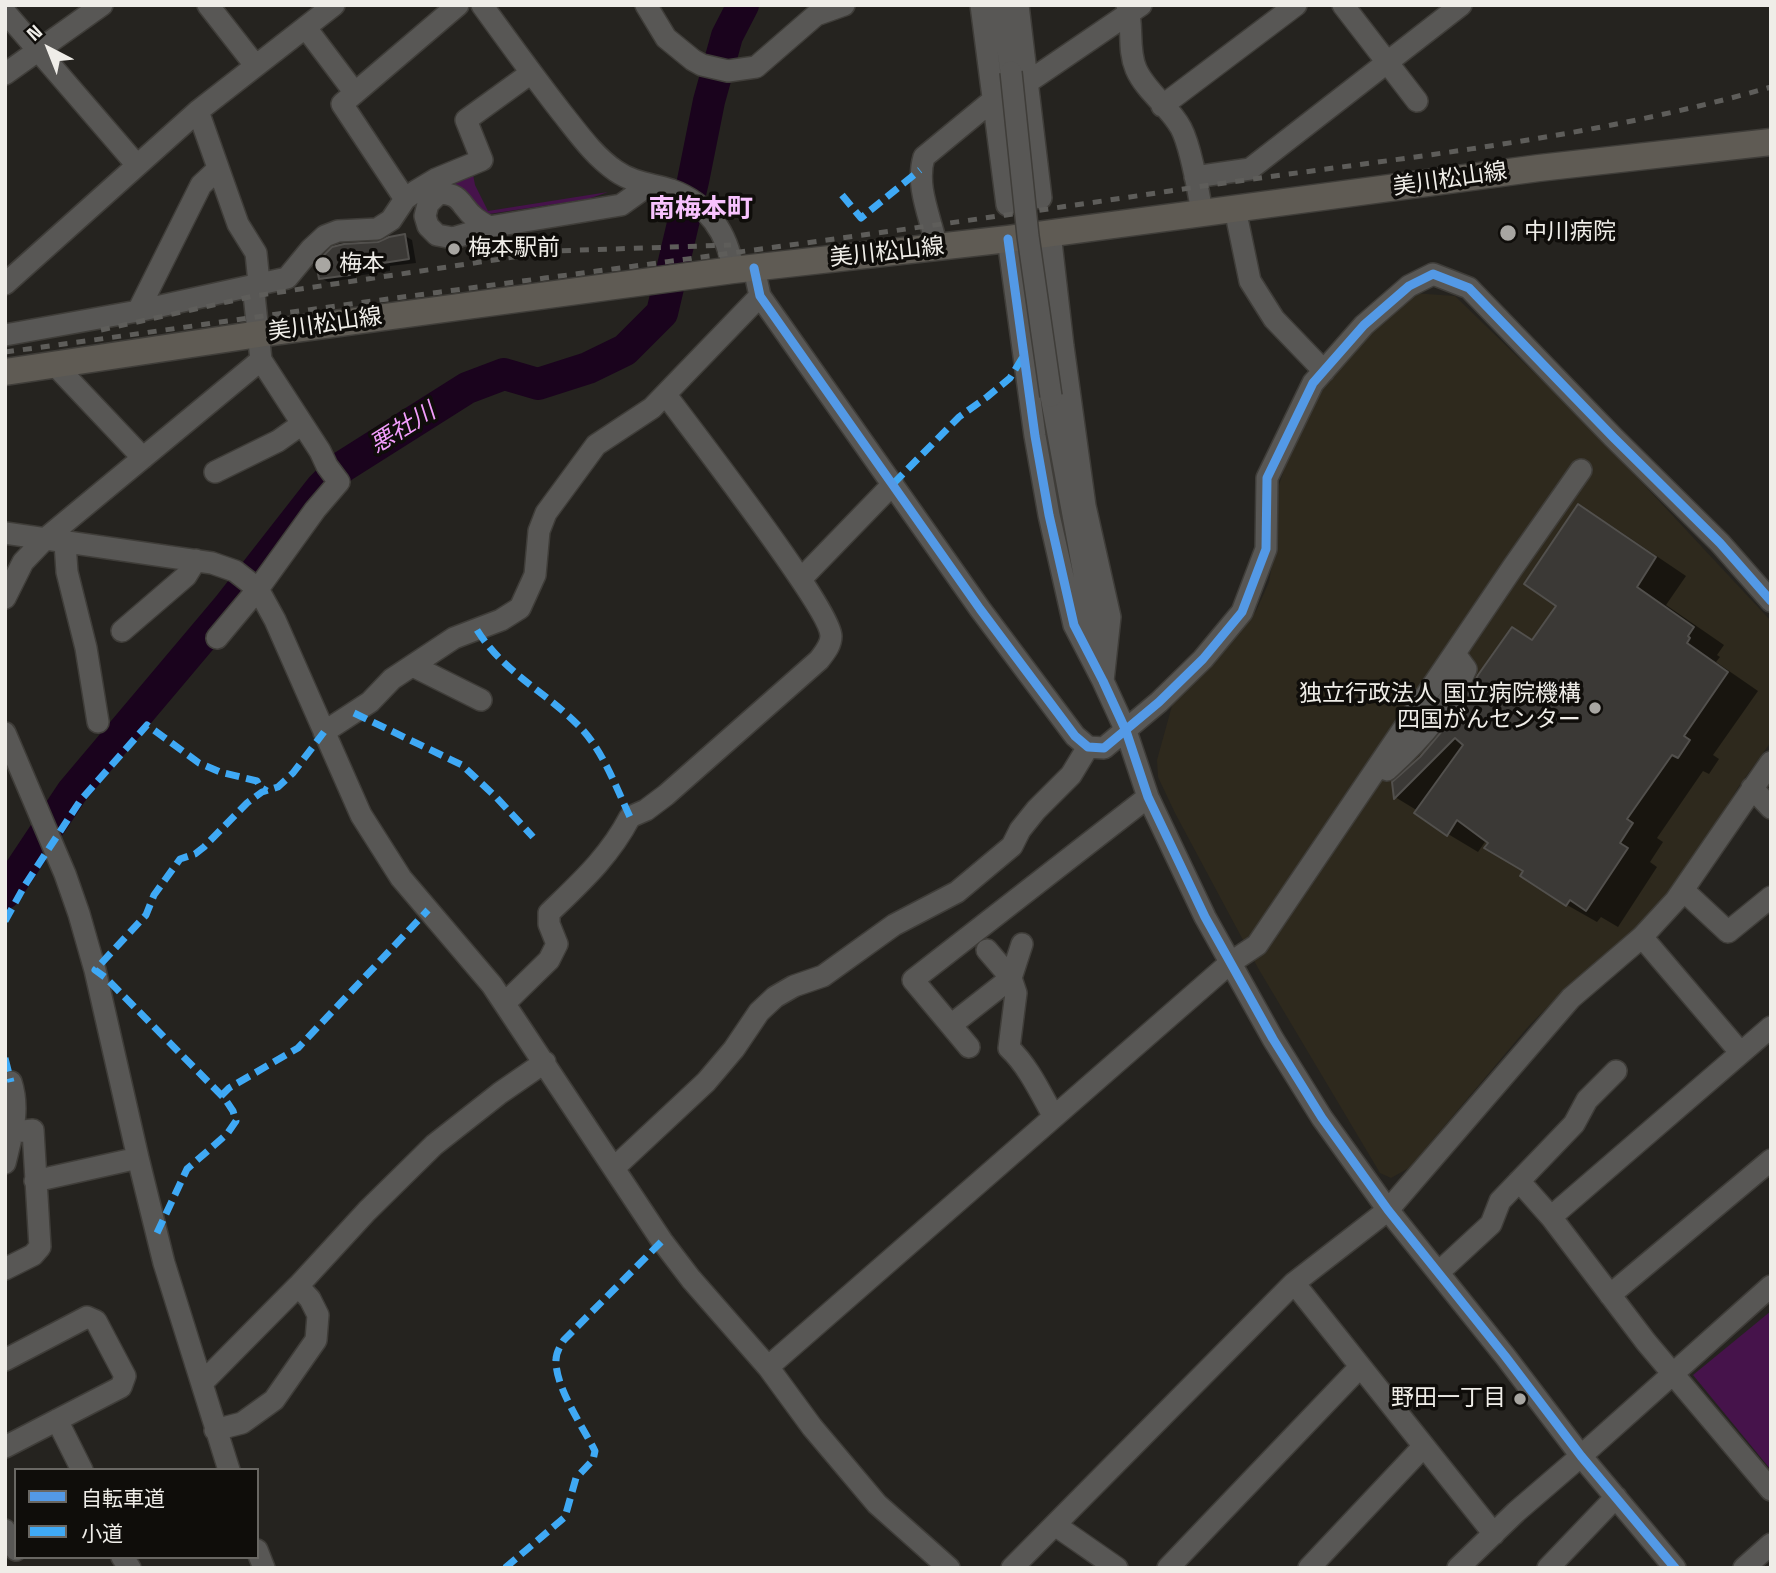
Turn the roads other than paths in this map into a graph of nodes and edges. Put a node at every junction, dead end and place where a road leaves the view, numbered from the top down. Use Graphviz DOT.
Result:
graph roads {
  1 [pos="102,5"];
  2 [pos="208,5"];
  3 [pos="334,5"];
  4 [pos="458,5"];
  5 [pos="482,5"];
  6 [pos="646,5"];
  7 [pos="844,5"];
  8 [pos="981,5"];
  9 [pos="1002,5"];
  10 [pos="1018,5"];
  11 [pos="1296,5"];
  12 [pos="1343,5"];
  13 [pos="1461,5"];
  14 [pos="1133,8"];
  15 [pos="5,12"];
  16 [pos="306,28"];
  17 [pos="38,50"];
  18 [pos="1387,62"];
  19 [pos="255,65"];
  20 [pos="531,73"];
  21 [pos="5,74"];
  22 [pos="1019,77"];
  23 [pos="355,93"];
  24 [pos="993,100"];
  25 [pos="1418,101"];
  26 [pos="1162,106"];
  27 [pos="198,111"];
  28 [pos="1771,142"];
  29 [pos="1036,152"];
  30 [pos="1000,156"];
  31 [pos="136,164"];
  32 [pos="218,169"];
  33 [pos="1195,177"];
  34 [pos="649,185"];
  35 [pos="1041,198"];
  36 [pos="405,200"];
  37 [pos="1007,205"];
  38 [pos="1235,209"];
  39 [pos="1202,212"];
  40 [pos="489,227"];
  41 [pos="1050,233"];
  42 [pos="1008,239"];
  43 [pos="937,248"];
  44 [pos="743,269"];
  45 [pos="5,284"];
  46 [pos="256,284"];
  47 [pos="760,296"];
  48 [pos="138,311"];
  49 [pos="5,335"];
  50 [pos="260,347"];
  51 [pos="54,364"];
  52 [pos="1324,371"];
  53 [pos="5,372"];
  54 [pos="666,394"];
  55 [pos="302,424"];
  56 [pos="142,458"];
  57 [pos="1581,470"];
  58 [pos="215,472"];
  59 [pos="893,484"];
  60 [pos="5,533"];
  61 [pos="55,541"];
  62 [pos="196,560"];
  63 [pos="801,579"];
  64 [pos="256,587"];
  65 [pos="5,598"];
  66 [pos="1771,601"];
  67 [pos="122,631"];
  68 [pos="216,638"];
  69 [pos="413,666"];
  70 [pos="1103,681"];
  71 [pos="481,700"];
  72 [pos="98,722"];
  73 [pos="1126,731"];
  74 [pos="324,732"];
  75 [pos="5,733"];
  76 [pos="1088,747"];
  77 [pos="1771,762"];
  78 [pos="1752,788"];
  79 [pos="1148,797"];
  80 [pos="1771,808"];
  81 [pos="1683,890"];
  82 [pos="1771,897"];
  83 [pos="1642,937"];
  84 [pos="1022,944"];
  85 [pos="987,950"];
  86 [pos="1230,963"];
  87 [pos="1011,978"];
  88 [pos="505,1003"];
  89 [pos="951,1025"];
  90 [pos="1771,1027"];
  91 [pos="969,1047"];
  92 [pos="1740,1052"];
  93 [pos="545,1062"];
  94 [pos="1616,1071"];
  95 [pos="11,1082"];
  96 [pos="1054,1117"];
  97 [pos="13,1132"];
  98 [pos="138,1158"];
  99 [pos="1771,1160"];
  100 [pos="5,1163"];
  101 [pos="614,1168"];
  102 [pos="35,1181"];
  103 [pos="1519,1181"];
  104 [pos="1388,1210"];
  105 [pos="1551,1217"];
  106 [pos="5,1269"];
  107 [pos="1439,1272"];
  108 [pos="1294,1283"];
  109 [pos="298,1286"];
  110 [pos="1771,1286"];
  111 [pos="1610,1295"];
  112 [pos="5,1360"];
  113 [pos="768,1367"];
  114 [pos="1360,1367"];
  115 [pos="1673,1372"];
  116 [pos="202,1383"];
  117 [pos="57,1420"];
  118 [pos="215,1430"];
  119 [pos="5,1447"];
  120 [pos="1423,1447"];
  121 [pos="1581,1456"];
  122 [pos="81,1468"];
  123 [pos="228,1468"];
  124 [pos="1771,1490"];
  125 [pos="1616,1497"];
  126 [pos="1055,1525"];
  127 [pos="1493,1534"];
  128 [pos="1771,1544"];
  129 [pos="1559,1564"];
  130 [pos="949,1568"];
  131 [pos="1012,1568"];
  132 [pos="1117,1568"];
  133 [pos="1168,1568"];
  134 [pos="1310,1568"];
  135 [pos="1458,1568"];
  136 [pos="1675,1568"];
  137 [pos="1744,1568"];
  1 -- 17 [label="street"];
  2 -- 19 [label="street"];
  3 -- 16 [label="street"];
  4 -- 23 [label="street"];
  5 -- 20 [label="street"];
  6 -- 7 [label="street"];
  8 -- 24 [label="street"];
  9 -- 22 [label="street"];
  10 -- 22 [label="street"];
  11 -- 26 [label="street"];
  12 -- 18 [label="street"];
  13 -- 18 [label="street"];
  14 -- 22 [label="street"];
  14 -- 26 [label="street"];
  15 -- 17 [label="street"];
  16 -- 19 [label="street"];
  16 -- 23 [label="street"];
  17 -- 21 [label="street"];
  17 -- 31 [label="street"];
  18 -- 25 [label="street"];
  18 -- 33 [label="street"];
  19 -- 27 [label="street"];
  20 -- 34 [label="street"];
  20 -- 36 [label="street"];
  22 -- 24 [label="street"];
  22 -- 29 [label="street"];
  22 -- 70 [label="street, bridge"];
  23 -- 36 [label="street"];
  24 -- 30 [label="street"];
  24 -- 43 [label="street"];
  26 -- 33 [label="street"];
  27 -- 31 [label="street"];
  27 -- 32 [label="street"];
  28 -- 38 [label="main road, 美川松山線"];
  29 -- 30 [label="street"];
  29 -- 35 [label="street"];
  30 -- 37 [label="street"];
  31 -- 45 [label="street"];
  32 -- 46 [label="street"];
  32 -- 48 [label="street"];
  33 -- 39 [label="street"];
  34 -- 40 [label="street"];
  34 -- 44 [label="street"];
  36 -- 46 [label="street"];
  38 -- 39 [label="main road, 美川松山線"];
  38 -- 52 [label="street"];
  39 -- 41 [label="main road, 美川松山線"];
  41 -- 42 [label="main road, 美川松山線"];
  41 -- 70 [label="street"];
  42 -- 43 [label="main road, 美川松山線"];
  42 -- 70 [label="street"];
  43 -- 44 [label="main road, 美川松山線"];
  44 -- 47 [label="street"];
  44 -- 50 [label="main road, 美川松山線"];
  46 -- 48 [label="street"];
  46 -- 50 [label="street"];
  47 -- 54 [label="street"];
  47 -- 59 [label="street"];
  48 -- 49 [label="street"];
  50 -- 51 [label="main road, 美川松山線"];
  50 -- 55 [label="street"];
  50 -- 56 [label="street"];
  51 -- 53 [label="main road, 美川松山線"];
  51 -- 56 [label="street"];
  52 -- 66 [label="street"];
  52 -- 73 [label="street"];
  54 -- 63 [label="street"];
  54 -- 69 [label="street"];
  55 -- 58 [label="street"];
  55 -- 64 [label="street"];
  56 -- 61 [label="street"];
  57 -- 86 [label="street"];
  59 -- 63 [label="street"];
  59 -- 76 [label="street"];
  60 -- 61 [label="street"];
  61 -- 62 [label="street"];
  61 -- 65 [label="street"];
  61 -- 72 [label="street"];
  62 -- 64 [label="street"];
  62 -- 67 [label="street"];
  63 -- 88 [label="street"];
  64 -- 68 [label="street"];
  64 -- 74 [label="street"];
  69 -- 71 [label="street"];
  69 -- 74 [label="street"];
  70 -- 73 [label="street"];
  73 -- 76 [label="street"];
  73 -- 79 [label="street"];
  74 -- 88 [label="street"];
  75 -- 98 [label="street"];
  76 -- 101 [label="street"];
  77 -- 78 [label="street"];
  78 -- 80 [label="street"];
  78 -- 81 [label="street"];
  79 -- 86 [label="street"];
  79 -- 89 [label="street"];
  81 -- 82 [label="street"];
  81 -- 83 [label="street"];
  83 -- 92 [label="street"];
  83 -- 104 [label="street"];
  84 -- 87 [label="street"];
  85 -- 87 [label="street"];
  86 -- 96 [label="street"];
  86 -- 104 [label="street"];
  87 -- 89 [label="street"];
  87 -- 96 [label="street"];
  88 -- 93 [label="street"];
  89 -- 91 [label="street"];
  90 -- 92 [label="street"];
  92 -- 105 [label="street"];
  93 -- 101 [label="street"];
  93 -- 109 [label="street"];
  94 -- 103 [label="street"];
  95 -- 97 [label="street"];
  96 -- 113 [label="street"];
  97 -- 100 [label="street"];
  97 -- 102 [label="street"];
  98 -- 102 [label="street"];
  98 -- 116 [label="street"];
  99 -- 111 [label="street"];
  101 -- 113 [label="street"];
  102 -- 106 [label="street"];
  103 -- 105 [label="street"];
  103 -- 107 [label="street"];
  104 -- 107 [label="street"];
  104 -- 108 [label="street"];
  105 -- 111 [label="street"];
  107 -- 121 [label="street"];
  108 -- 114 [label="street"];
  108 -- 126 [label="street"];
  109 -- 116 [label="street"];
  109 -- 118 [label="street"];
  110 -- 115 [label="street"];
  111 -- 115 [label="street"];
  112 -- 117 [label="street"];
  113 -- 130 [label="street"];
  114 -- 120 [label="street"];
  114 -- 133 [label="street"];
  115 -- 121 [label="street"];
  115 -- 124 [label="street"];
  116 -- 118 [label="street"];
  117 -- 119 [label="street"];
  117 -- 122 [label="street"];
  118 -- 123 [label="street"];
  120 -- 127 [label="street"];
  120 -- 134 [label="street"];
  121 -- 125 [label="street"];
  121 -- 127 [label="street"];
  125 -- 129 [label="street"];
  125 -- 136 [label="street"];
  126 -- 131 [label="street"];
  126 -- 132 [label="street"];
  127 -- 135 [label="street"];
  128 -- 137 [label="street"];
}
